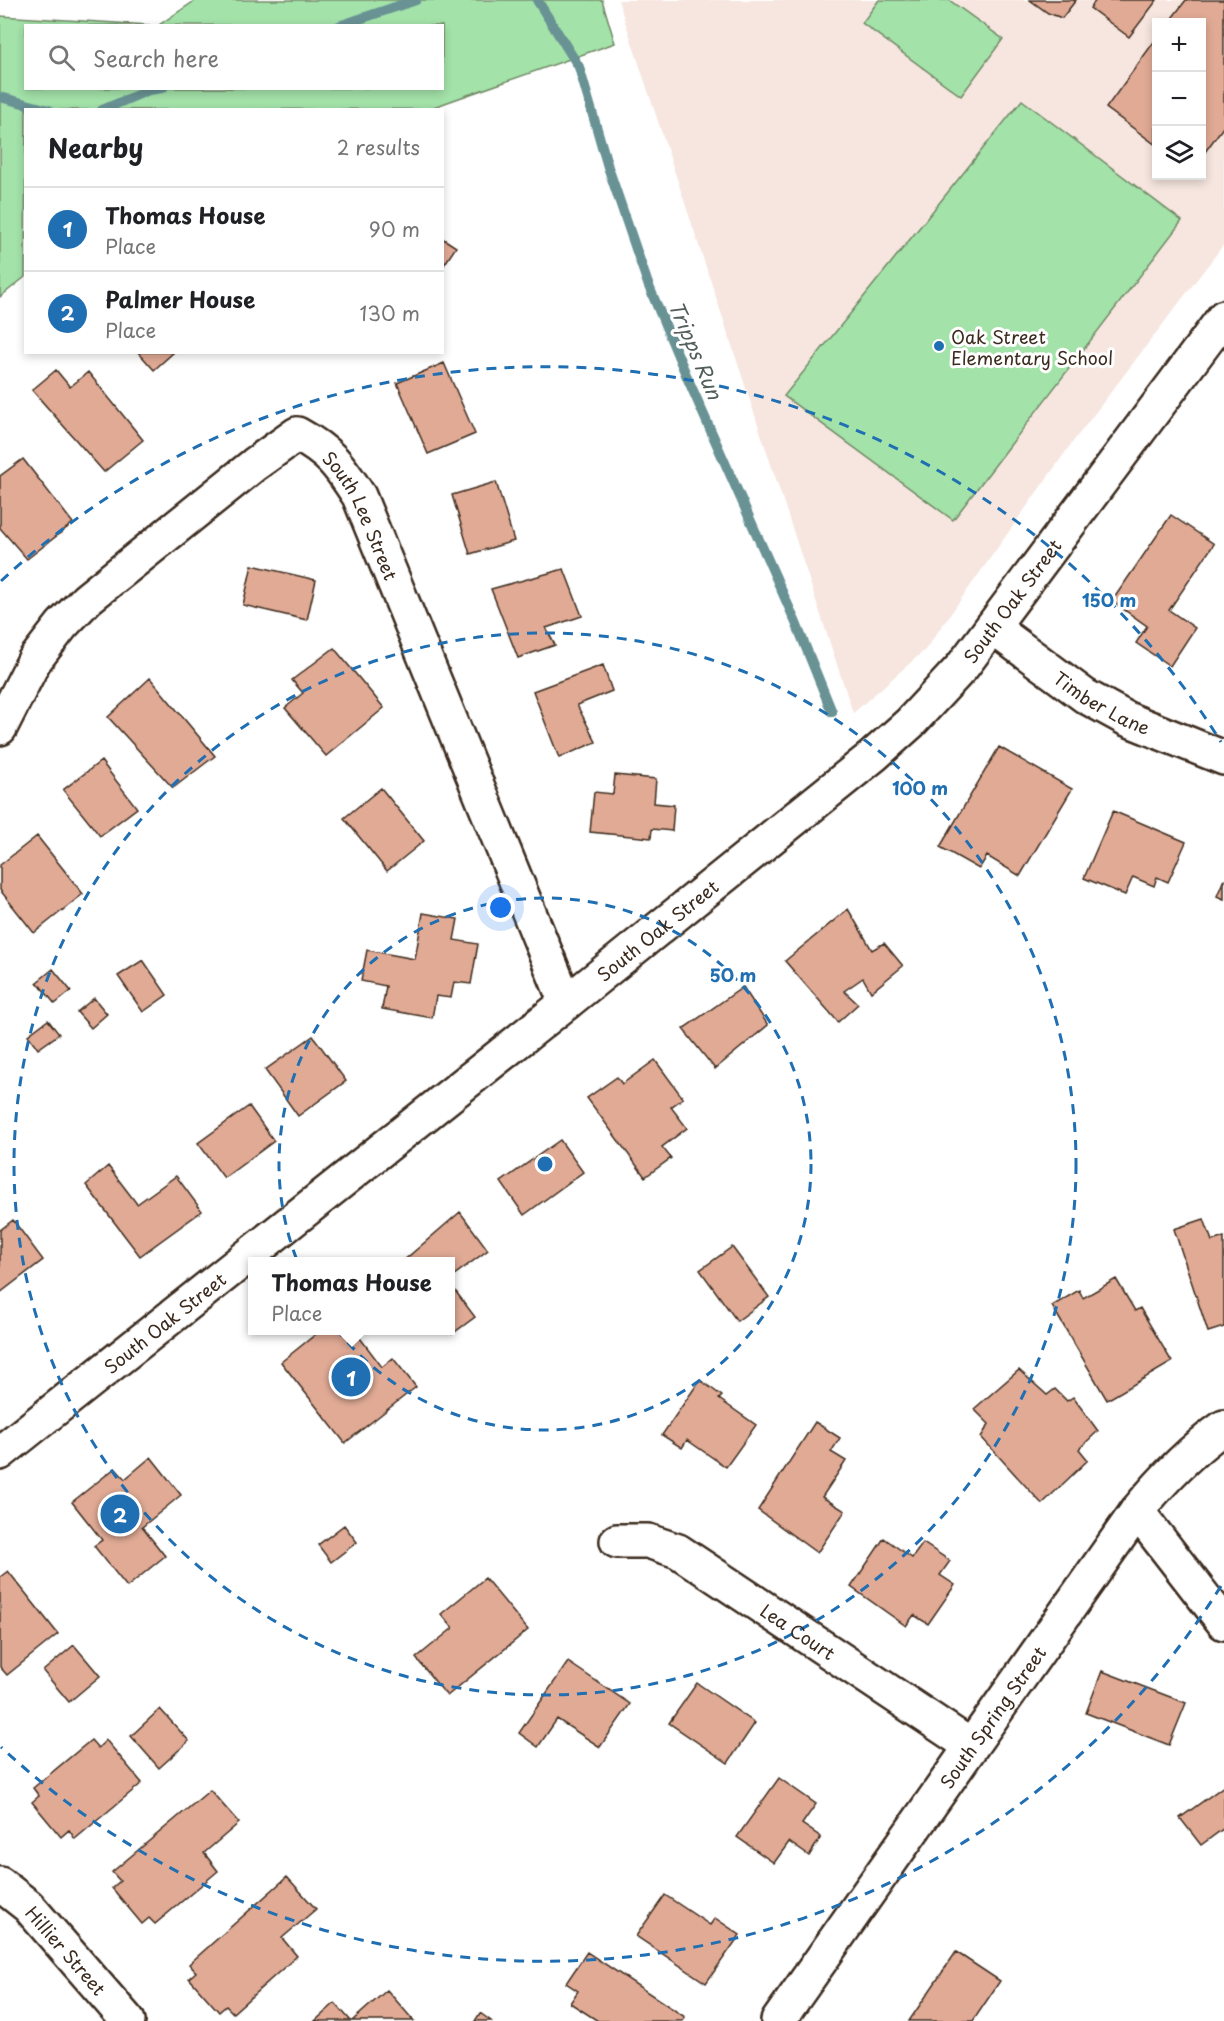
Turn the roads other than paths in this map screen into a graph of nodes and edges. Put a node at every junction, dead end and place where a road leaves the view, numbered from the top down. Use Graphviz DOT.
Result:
graph roads {
  1 [pos="1224,317"];
  2 [pos="992,627"];
  3 [pos="0,728"];
  4 [pos="1224,758"];
  5 [pos="566,1003"];
  6 [pos="1224,1427"];
  7 [pos="0,1453"];
  8 [pos="1137,1511"];
  9 [pos="617,1541"];
  10 [pos="1224,1623"];
  11 [pos="971,1746"];
  12 [pos="0,1884"];
  13 [pos="128,2021"];
  14 [pos="778,2021"];
  1 -- 2 [label="street, South Oak Street"];
  2 -- 4 [label="street, Timber Lane"];
  2 -- 5 [label="street, South Oak Street"];
  3 -- 5 [label="street, South Lee Street"];
  5 -- 7 [label="street, South Oak Street"];
  6 -- 8 [label="street, South Spring Street"];
  8 -- 10 [label="street"];
  8 -- 11 [label="street, South Spring Street"];
  9 -- 11 [label="street, Lea Court"];
  11 -- 14 [label="street, South Spring Street"];
  12 -- 13 [label="street, Hillier Street"];
}
